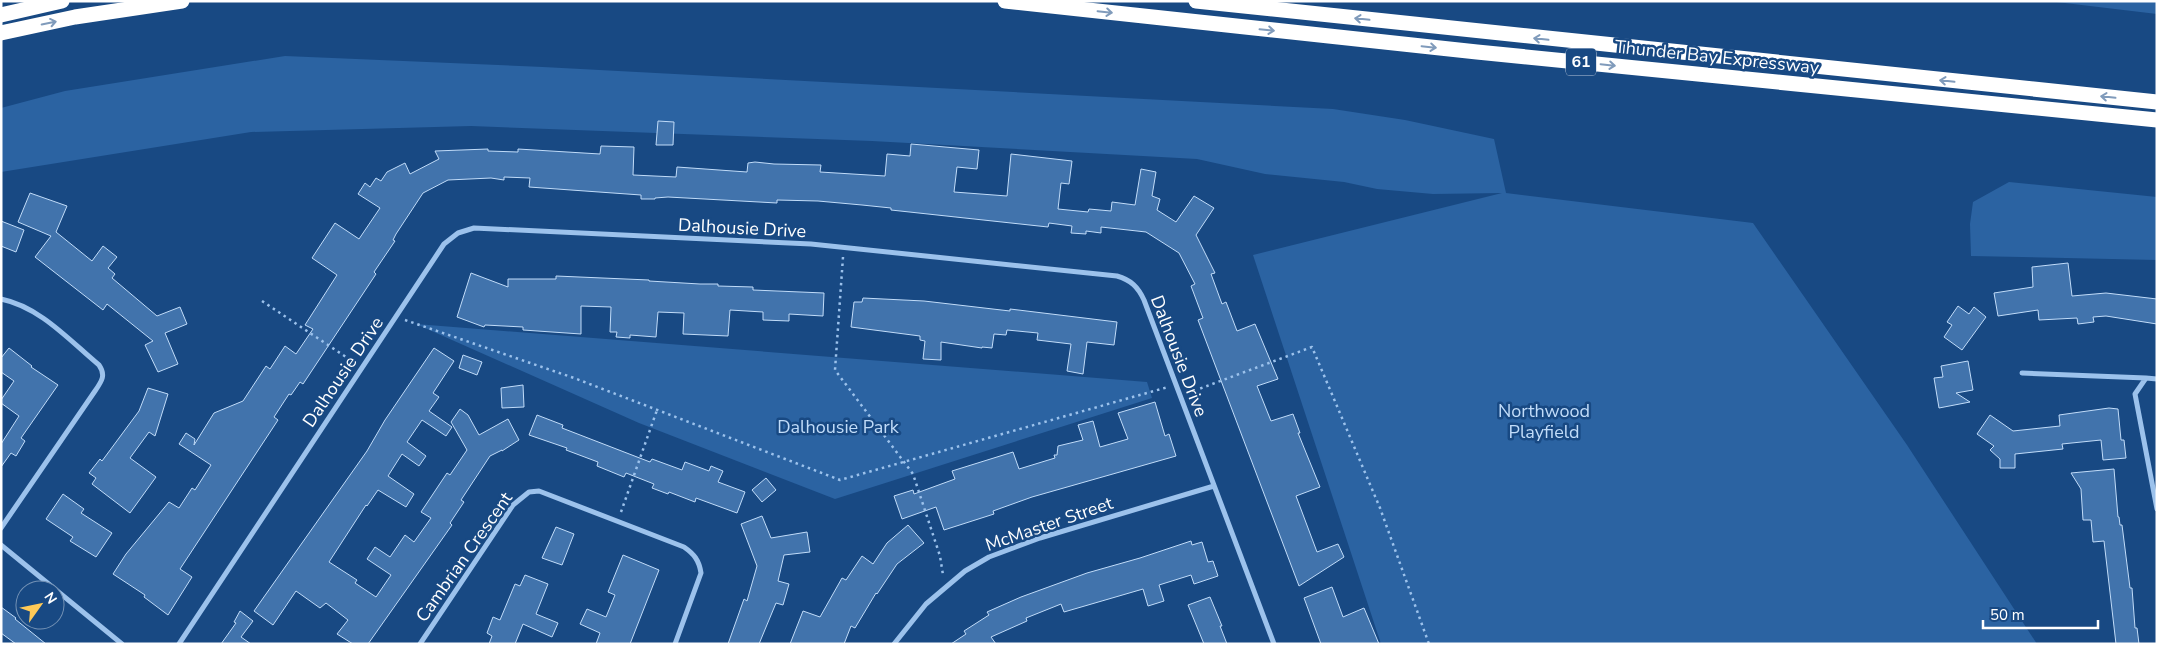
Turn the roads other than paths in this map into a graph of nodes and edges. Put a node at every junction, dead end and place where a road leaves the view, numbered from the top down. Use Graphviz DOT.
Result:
graph roads {
  1 [pos="62,1"];
  2 [pos="182,1"];
  3 [pos="1005,1"];
  4 [pos="1196,1"];
  5 [pos="1,15"];
  6 [pos="1,33"];
  7 [pos="2157,102"];
  8 [pos="2157,120"];
  9 [pos="1,299"];
  10 [pos="2022,373"];
  11 [pos="2146,378"];
  12 [pos="2157,379"];
  13 [pos="1214,486"];
  14 [pos="2157,509"];
  15 [pos="1,528"];
  16 [pos="1,545"];
  17 [pos="122,644"];
  18 [pos="179,644"];
  19 [pos="420,644"];
  20 [pos="675,644"];
  21 [pos="894,644"];
  22 [pos="1274,644"];
  1 -- 5 [label="highway"];
  6 -- 2 [label="highway, one-way"];
  3 -- 8 [label="highway, Thunder Bay Expressway / 61, one-way"];
  7 -- 4 [label="highway, Thunder Bay Expressway / 61, one-way"];
  9 -- 15 [label="street"];
  10 -- 11 [label="street"];
  11 -- 12 [label="street"];
  11 -- 14 [label="street"];
  13 -- 18 [label="street, Dalhousie Drive"];
  13 -- 21 [label="street, McMaster Street"];
  13 -- 22 [label="street, Dalhousie Drive"];
  16 -- 17 [label="street"];
  19 -- 20 [label="street, Cambrian Crescent"];
}
